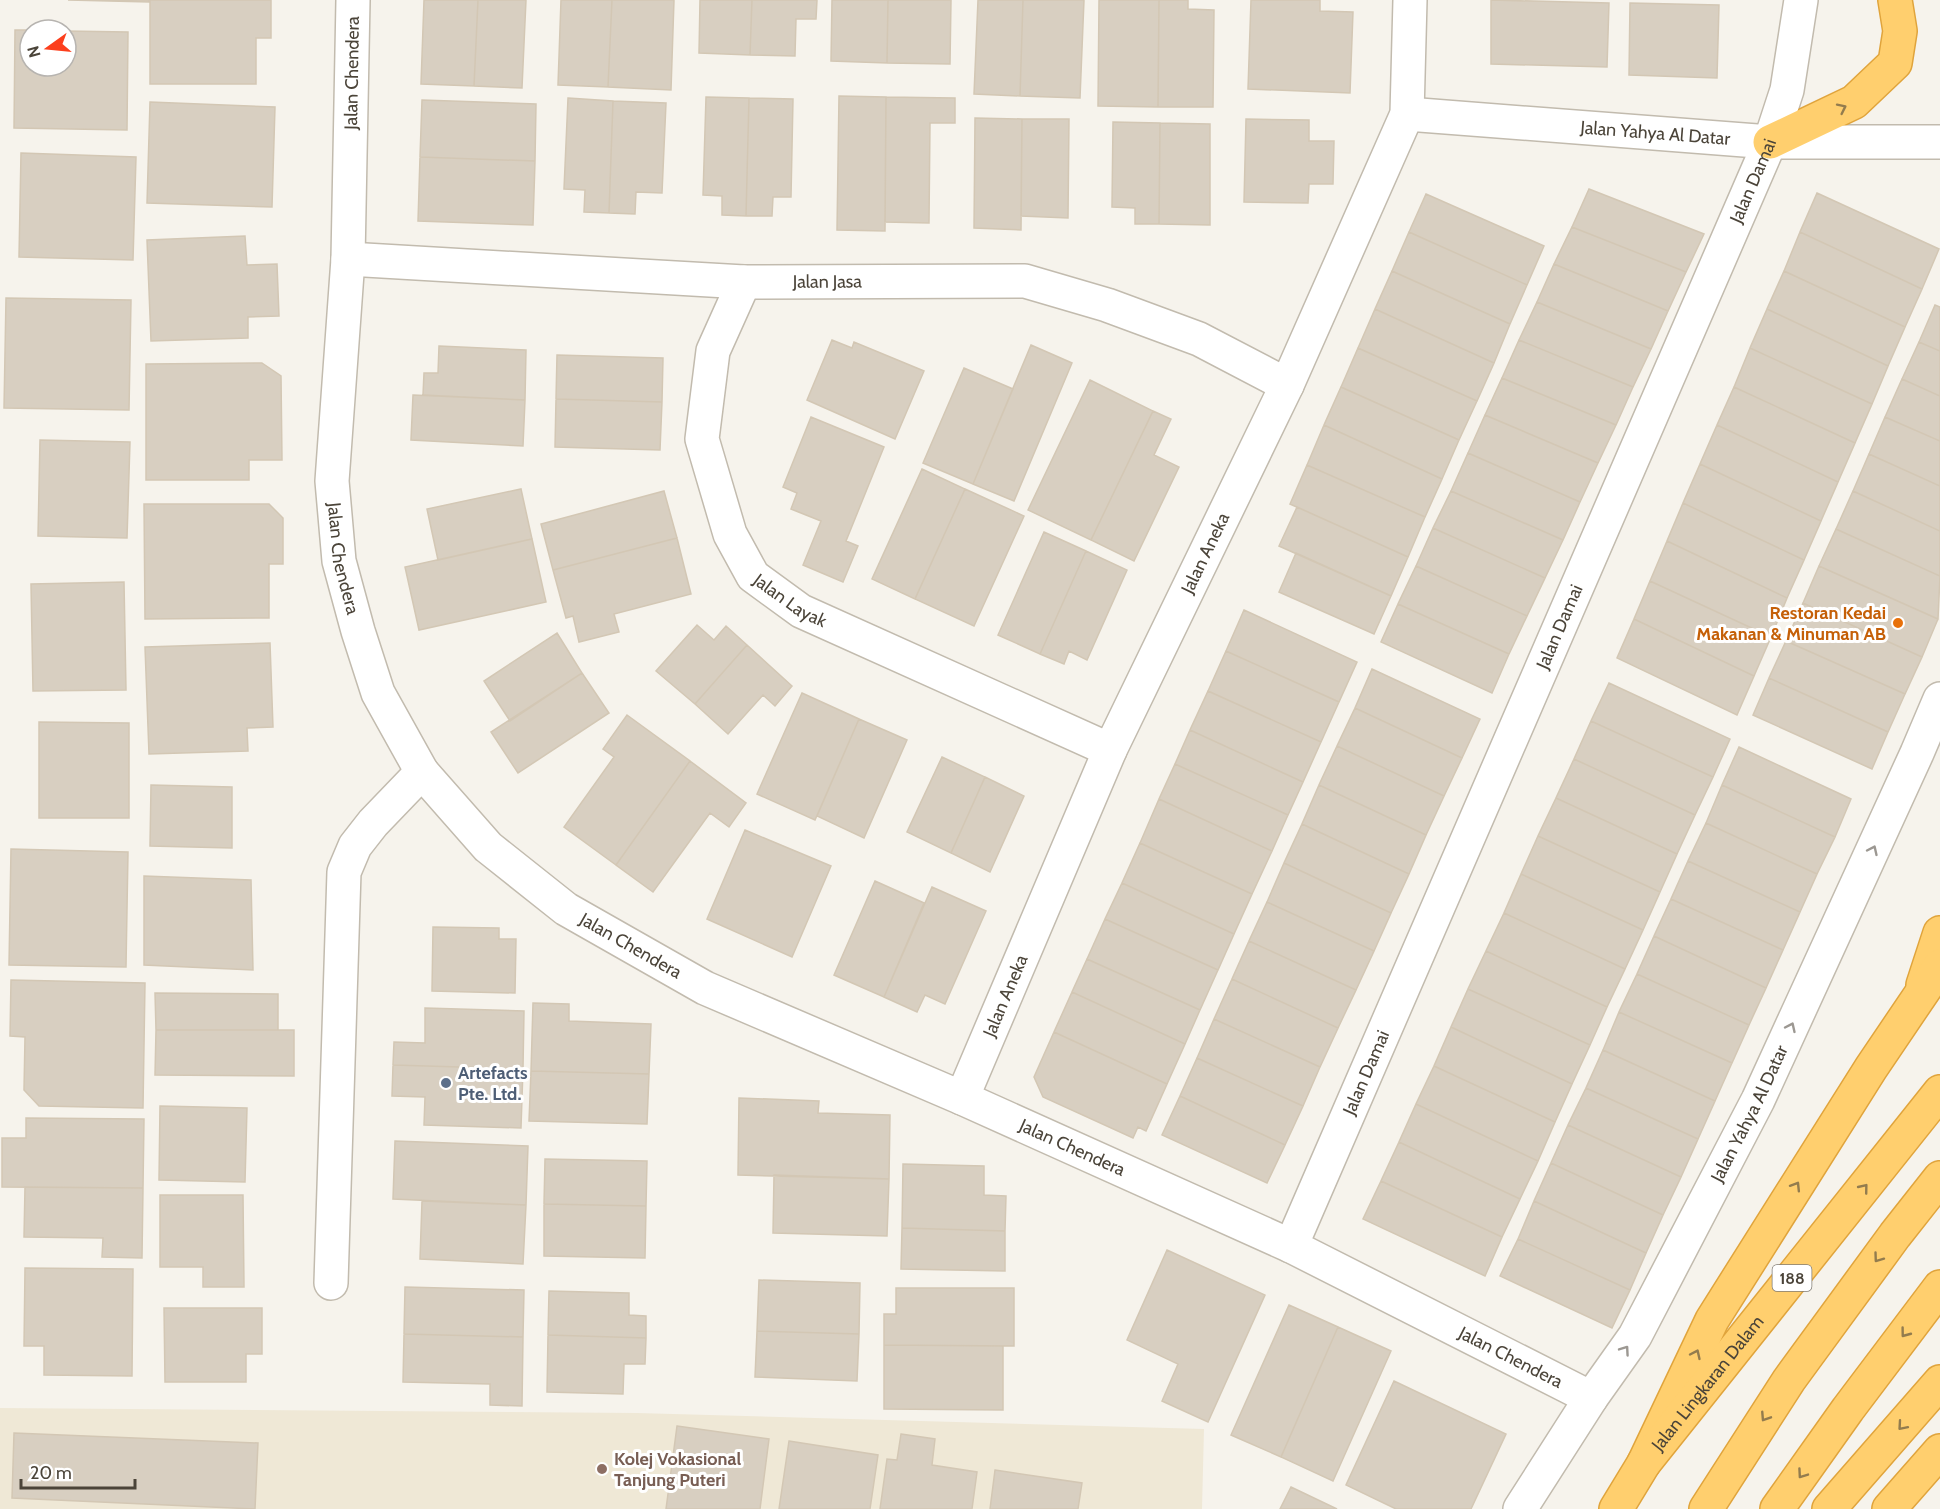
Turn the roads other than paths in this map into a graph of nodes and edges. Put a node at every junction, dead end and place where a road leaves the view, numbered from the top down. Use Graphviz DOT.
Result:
graph roads {
  1 [pos="353,0"];
  2 [pos="1410,0"];
  3 [pos="1802,0"];
  4 [pos="1895,0"];
  5 [pos="1407,114"];
  6 [pos="1770,142"];
  7 [pos="1940,142"];
  8 [pos="348,259"];
  9 [pos="744,282"];
  10 [pos="1287,385"];
  11 [pos="1940,699"];
  12 [pos="1110,750"];
  13 [pos="422,772"];
  14 [pos="1940,933"];
  15 [pos="1940,966"];
  16 [pos="1918,998"];
  17 [pos="1940,1092"];
  18 [pos="962,1098"];
  19 [pos="1940,1178"];
  20 [pos="1291,1246"];
  21 [pos="331,1282"];
  22 [pos="1940,1287"];
  23 [pos="1940,1382"];
  24 [pos="1592,1398"];
  25 [pos="1940,1451"];
  26 [pos="1644,1463"];
  27 [pos="1520,1509"];
  28 [pos="1616,1509"];
  29 [pos="1706,1509"];
  30 [pos="1777,1509"];
  31 [pos="1829,1509"];
  32 [pos="1889,1509"];
  1 -- 8 [label="street, Jalan Chendera"];
  2 -- 5 [label="street, Jalan Aneka"];
  3 -- 6 [label="street, Jalan Damai"];
  6 -- 4 [label="highway, one-way"];
  5 -- 6 [label="street, Jalan Yahya Al Datar"];
  5 -- 10 [label="street, Jalan Aneka"];
  6 -- 7 [label="street, Jalan Yahya Al Datar"];
  6 -- 20 [label="street, Jalan Damai"];
  8 -- 9 [label="street, Jalan Jasa"];
  8 -- 13 [label="street, Jalan Chendera"];
  9 -- 10 [label="street, Jalan Jasa"];
  9 -- 12 [label="street, Jalan Layak"];
  10 -- 12 [label="street, Jalan Aneka"];
  24 -- 11 [label="street, Jalan Yahya Al Datar, one-way"];
  12 -- 18 [label="street, Jalan Aneka"];
  13 -- 18 [label="street, Jalan Chendera"];
  13 -- 21 [label="street"];
  14 -- 16 [label="highway"];
  15 -- 16 [label="highway"];
  26 -- 16 [label="highway, one-way"];
  26 -- 17 [label="highway, Jalan Lingkaran Dalam / 188, one-way"];
  18 -- 20 [label="street, Jalan Chendera"];
  19 -- 29 [label="highway, one-way"];
  20 -- 24 [label="street, Jalan Chendera"];
  22 -- 30 [label="highway, one-way"];
  23 -- 31 [label="highway, one-way"];
  24 -- 27 [label="street, Jalan Yahya Al Datar"];
  25 -- 32 [label="highway"];
  26 -- 28 [label="highway, Jalan Lingkaran Dalam / 188"];
}
